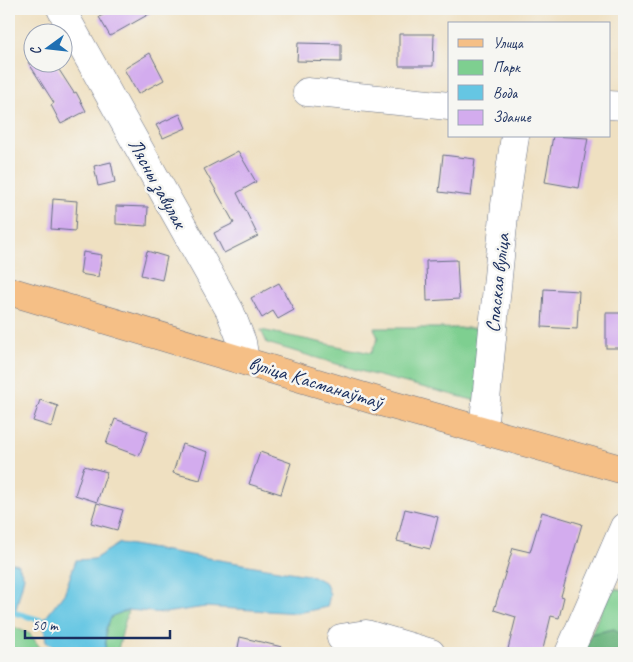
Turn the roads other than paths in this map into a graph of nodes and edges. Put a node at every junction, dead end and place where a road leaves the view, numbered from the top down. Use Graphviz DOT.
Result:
graph roads {
  1 [pos="62,9"];
  2 [pos="307,92"];
  3 [pos="610,105"];
  4 [pos="448,106"];
  5 [pos="624,106"];
  6 [pos="515,138"];
  7 [pos="9,291"];
  8 [pos="245,361"];
  9 [pos="483,430"];
  10 [pos="624,470"];
  11 [pos="624,527"];
  12 [pos="341,638"];
  13 [pos="431,653"];
  14 [pos="569,653"];
  1 -- 8 [label="street, Лясны завулак"];
  2 -- 4 [label="street"];
  3 -- 5 [label="street"];
  6 -- 9 [label="street, Спаская вуліца"];
  7 -- 8 [label="main road, вуліца Касманаўтаў"];
  8 -- 9 [label="main road, вуліца Касманаўтаў"];
  9 -- 10 [label="main road, вуліца Касманаўтаў"];
  11 -- 14 [label="street"];
  12 -- 13 [label="street"];
}
